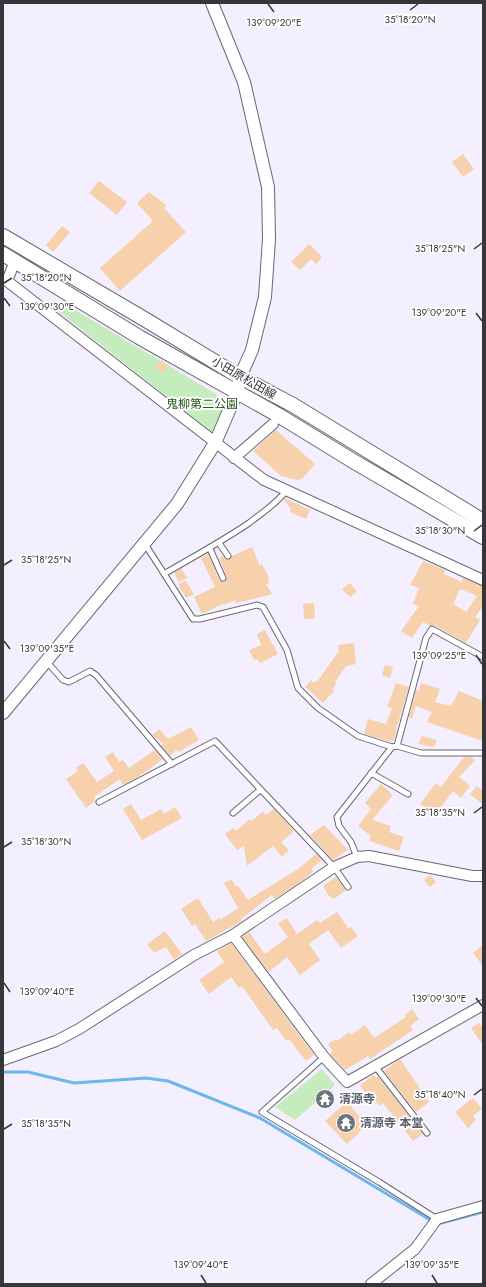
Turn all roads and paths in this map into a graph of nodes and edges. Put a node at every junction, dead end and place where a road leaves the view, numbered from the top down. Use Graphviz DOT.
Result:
graph roads {
  1 [pos="212,3"];
  2 [pos="3,236"];
  3 [pos="9,258"];
  4 [pos="240,377"];
  5 [pos="237,392"];
  6 [pos="273,424"];
  7 [pos="215,443"];
  8 [pos="234,458"];
  9 [pos="286,491"];
  10 [pos="483,521"];
  11 [pos="483,537"];
  12 [pos="219,543"];
  13 [pos="145,544"];
  14 [pos="210,549"];
  15 [pos="228,556"];
  16 [pos="164,574"];
  17 [pos="223,578"];
  18 [pos="483,580"];
  19 [pos="483,657"];
  20 [pos="46,660"];
  21 [pos="3,713"];
  22 [pos="395,747"];
  23 [pos="483,753"];
  24 [pos="172,764"];
  25 [pos="371,774"];
  26 [pos="260,790"];
  27 [pos="408,794"];
  28 [pos="99,802"];
  29 [pos="233,813"];
  30 [pos="356,856"];
  31 [pos="334,867"];
  32 [pos="483,876"];
  33 [pos="348,886"];
  34 [pos="233,935"];
  35 [pos="483,1005"];
  36 [pos="324,1057"];
  37 [pos="3,1060"];
  38 [pos="375,1066"];
  39 [pos="427,1133"];
  40 [pos="483,1206"];
  41 [pos="437,1219"];
  42 [pos="371,1284"];
  1 -- 4 [label="street"];
  2 -- 4 [label="main road, 小田原松田線"];
  3 -- 5 [label="main road, 小田原松田線"];
  3 -- 7 [label="street"];
  4 -- 5 [label="street"];
  4 -- 10 [label="main road, 小田原松田線"];
  5 -- 7 [label="street"];
  5 -- 11 [label="main road, 小田原松田線"];
  6 -- 8 [label="street"];
  7 -- 8 [label="street"];
  7 -- 13 [label="street"];
  8 -- 9 [label="street"];
  9 -- 12 [label="lane"];
  9 -- 18 [label="street"];
  12 -- 14 [label="lane"];
  12 -- 15 [label="lane"];
  13 -- 16 [label="lane"];
  13 -- 20 [label="street"];
  14 -- 16 [label="lane"];
  14 -- 17 [label="lane"];
  16 -- 22 [label="lane"];
  19 -- 22 [label="lane"];
  20 -- 21 [label="street"];
  20 -- 24 [label="lane"];
  22 -- 23 [label="lane"];
  22 -- 25 [label="lane"];
  24 -- 26 [label="lane"];
  24 -- 28 [label="lane"];
  25 -- 27 [label="lane"];
  25 -- 30 [label="lane"];
  26 -- 29 [label="lane"];
  26 -- 31 [label="lane"];
  30 -- 31 [label="street"];
  30 -- 32 [label="street"];
  31 -- 33 [label="lane"];
  31 -- 34 [label="street"];
  34 -- 36 [label="street"];
  34 -- 37 [label="street"];
  35 -- 38 [label="street"];
  36 -- 38 [label="street"];
  36 -- 41 [label="lane"];
  38 -- 39 [label="lane"];
  40 -- 41 [label="street"];
  41 -- 42 [label="street"];
}
